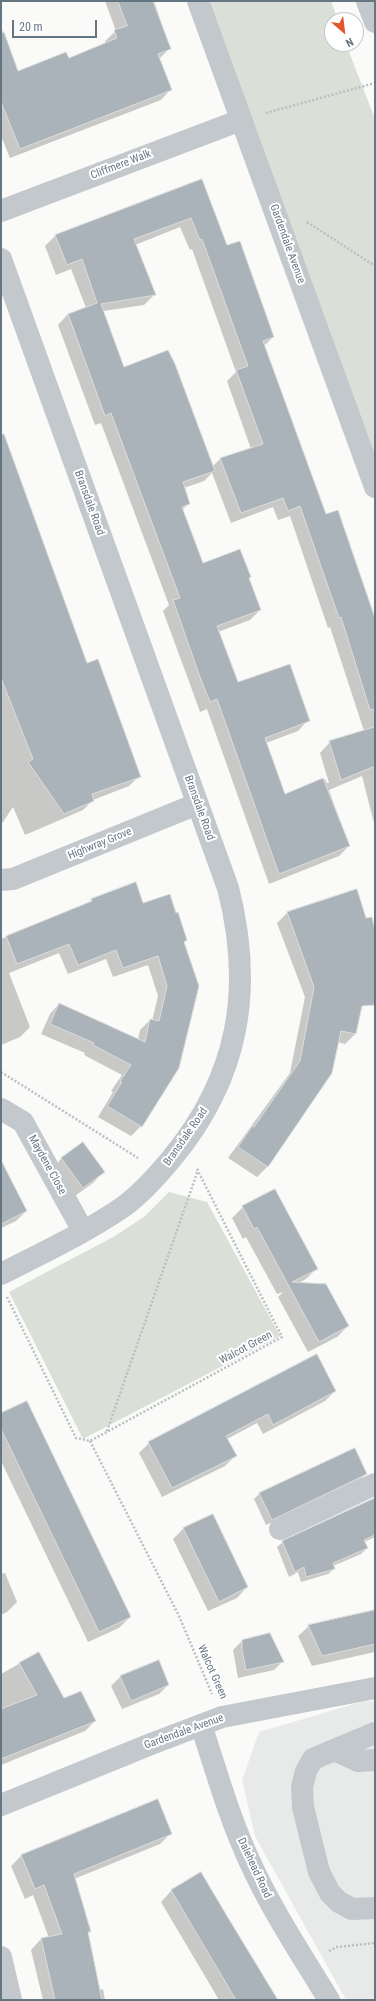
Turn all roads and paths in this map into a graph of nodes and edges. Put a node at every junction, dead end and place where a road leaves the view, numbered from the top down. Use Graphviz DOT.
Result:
graph roads {
  1 [pos="198,1"];
  2 [pos="367,1"];
  3 [pos="375,22"];
  4 [pos="375,83"];
  5 [pos="241,120"];
  6 [pos="1,211"];
  7 [pos="303,219"];
  8 [pos="1,259"];
  9 [pos="375,266"];
  10 [pos="375,487"];
  11 [pos="198,804"];
  12 [pos="1,880"];
  13 [pos="1,1072"];
  14 [pos="1,1109"];
  15 [pos="184,1144"];
  16 [pos="198,1170"];
  17 [pos="161,1172"];
  18 [pos="83,1231"];
  19 [pos="3,1283"];
  20 [pos="106,1432"];
  21 [pos="90,1440"];
  22 [pos="375,1484"];
  23 [pos="280,1528"];
  24 [pos="375,1688"];
  25 [pos="222,1717"];
  26 [pos="201,1725"];
  27 [pos="375,1733"];
  28 [pos="335,1750"];
  29 [pos="375,1760"];
  30 [pos="1,1805"];
  31 [pos="375,1908"];
  32 [pos="375,1943"];
  33 [pos="1,1956"];
  34 [pos="307,1964"];
  35 [pos="11,2000"];
  36 [pos="329,2000"];
  1 -- 5 [label="street, Gardendale Avenue"];
  2 -- 3 [label="street"];
  4 -- 5 [label="path"];
  5 -- 6 [label="street, Cliffmere Walk"];
  5 -- 10 [label="street, Gardendale Avenue"];
  7 -- 9 [label="path"];
  8 -- 11 [label="street, Bransdale Road"];
  11 -- 12 [label="street, Highwray Grove"];
  11 -- 15 [label="street, Bransdale Road"];
  13 -- 17 [label="path"];
  14 -- 18 [label="street, Maydene Close"];
  15 -- 16 [label="path, Walcot Green"];
  15 -- 17 [label="street, Bransdale Road"];
  16 -- 20 [label="path"];
  16 -- 20 [label="path, Walcot Green"];
  17 -- 18 [label="street, Bransdale Road"];
  18 -- 19 [label="street, Bransdale Road"];
  19 -- 21 [label="path"];
  20 -- 21 [label="path, Walcot Green"];
  21 -- 25 [label="path, Walcot Green"];
  22 -- 23 [label="street"];
  24 -- 25 [label="street, Gardendale Avenue"];
  25 -- 26 [label="street, Gardendale Avenue"];
  26 -- 30 [label="street, Gardendale Avenue"];
  26 -- 34 [label="street, Dalehead Road"];
  27 -- 28 [label="street"];
  28 -- 29 [label="street"];
  28 -- 31 [label="street"];
  32 -- 34 [label="path"];
  33 -- 35 [label="street"];
  34 -- 36 [label="street, Dalehead Road"];
}
